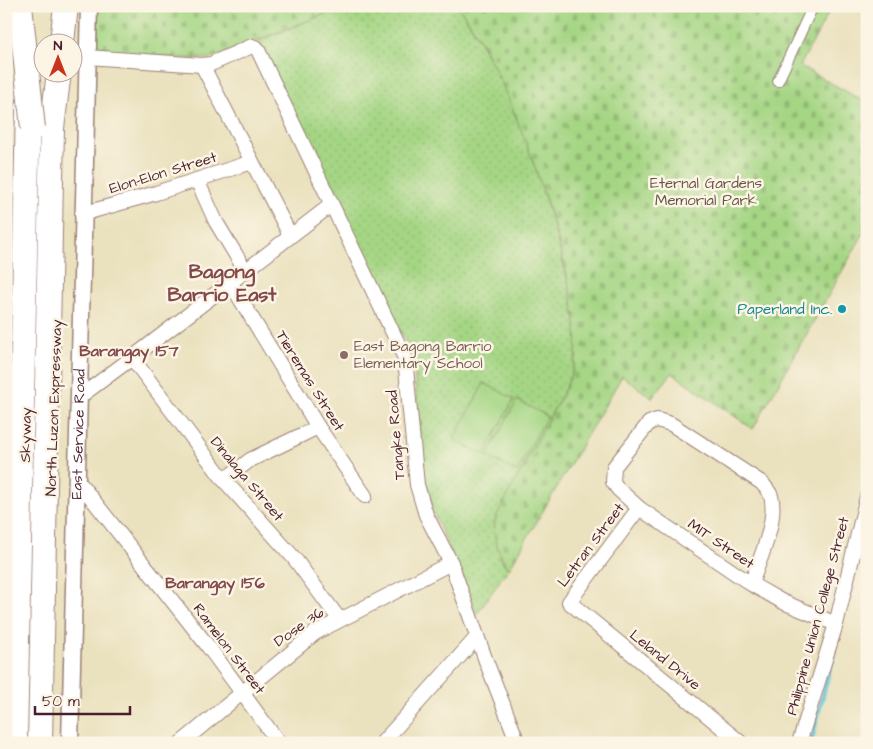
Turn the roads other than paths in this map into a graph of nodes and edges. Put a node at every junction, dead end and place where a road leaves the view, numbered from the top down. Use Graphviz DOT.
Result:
graph roads {
  1 [pos="20,6"];
  2 [pos="30,6"];
  3 [pos="66,6"];
  4 [pos="89,6"];
  5 [pos="813,6"];
  6 [pos="64,32"];
  7 [pos="88,57"];
  8 [pos="202,65"];
  9 [pos="778,81"];
  10 [pos="56,82"];
  11 [pos="64,82"];
  12 [pos="43,128"];
  13 [pos="252,162"];
  14 [pos="197,180"];
  15 [pos="330,205"];
  16 [pos="82,214"];
  17 [pos="290,235"];
  18 [pos="245,270"];
  19 [pos="230,282"];
  20 [pos="132,358"];
  21 [pos="78,398"];
  22 [pos="318,427"];
  23 [pos="224,480"];
  24 [pos="78,481"];
  25 [pos="365,496"];
  26 [pos="867,497"];
  27 [pos="639,508"];
  28 [pos="451,563"];
  29 [pos="751,584"];
  30 [pos="569,602"];
  31 [pos="339,619"];
  32 [pos="836,624"];
  33 [pos="477,637"];
  34 [pos="242,692"];
  35 [pos="15,743"];
  36 [pos="21,743"];
  37 [pos="40,743"];
  38 [pos="47,743"];
  39 [pos="70,743"];
  40 [pos="181,743"];
  41 [pos="279,743"];
  42 [pos="382,743"];
  43 [pos="518,743"];
  44 [pos="741,743"];
  45 [pos="799,743"];
  1 -- 12 [label="highway, bridge"];
  2 -- 35 [label="highway, North Luzon Expressway"];
  3 -- 6 [label="highway, bridge"];
  4 -- 7 [label="street, East Service Road"];
  5 -- 9 [label="street"];
  7 -- 8 [label="street"];
  7 -- 16 [label="street, East Service Road"];
  8 -- 13 [label="street"];
  8 -- 15 [label="street, Tangke Road"];
  10 -- 12 [label="highway"];
  11 -- 38 [label="highway, North Luzon Expressway"];
  12 -- 36 [label="highway, Skyway"];
  12 -- 37 [label="highway, Skyway"];
  13 -- 14 [label="street, Elon-Elon Street"];
  13 -- 17 [label="street"];
  14 -- 16 [label="street, Elon-Elon Street"];
  14 -- 18 [label="street"];
  15 -- 17 [label="street"];
  15 -- 28 [label="street, Tangke Road"];
  16 -- 21 [label="street, East Service Road"];
  17 -- 18 [label="street"];
  18 -- 19 [label="street"];
  19 -- 20 [label="street"];
  19 -- 22 [label="street, Tieremas Street"];
  20 -- 21 [label="street"];
  20 -- 23 [label="street, Dinalaga Street"];
  21 -- 24 [label="street, East Service Road"];
  22 -- 23 [label="street"];
  22 -- 25 [label="street, Tieremas Street"];
  23 -- 31 [label="street, Dinalaga Street"];
  24 -- 34 [label="street, Ramelon Street"];
  24 -- 39 [label="street, East Service Road"];
  26 -- 32 [label="street, Philippine Union College Street"];
  27 -- 29 [label="street, MIT Street"];
  27 -- 29 [label="street, MIT Street"];
  27 -- 30 [label="street, Letran Street"];
  28 -- 31 [label="street, Dose 36"];
  28 -- 33 [label="street, Tangke Road"];
  29 -- 32 [label="street, MIT Street"];
  30 -- 44 [label="street, Leland Drive"];
  31 -- 34 [label="street, Dose 36"];
  32 -- 45 [label="street, Philippine Union College Street"];
  33 -- 42 [label="street"];
  33 -- 43 [label="street, Tangke Road"];
  34 -- 40 [label="street, Dose 36"];
  34 -- 41 [label="street, Ramelon Street"];
}
